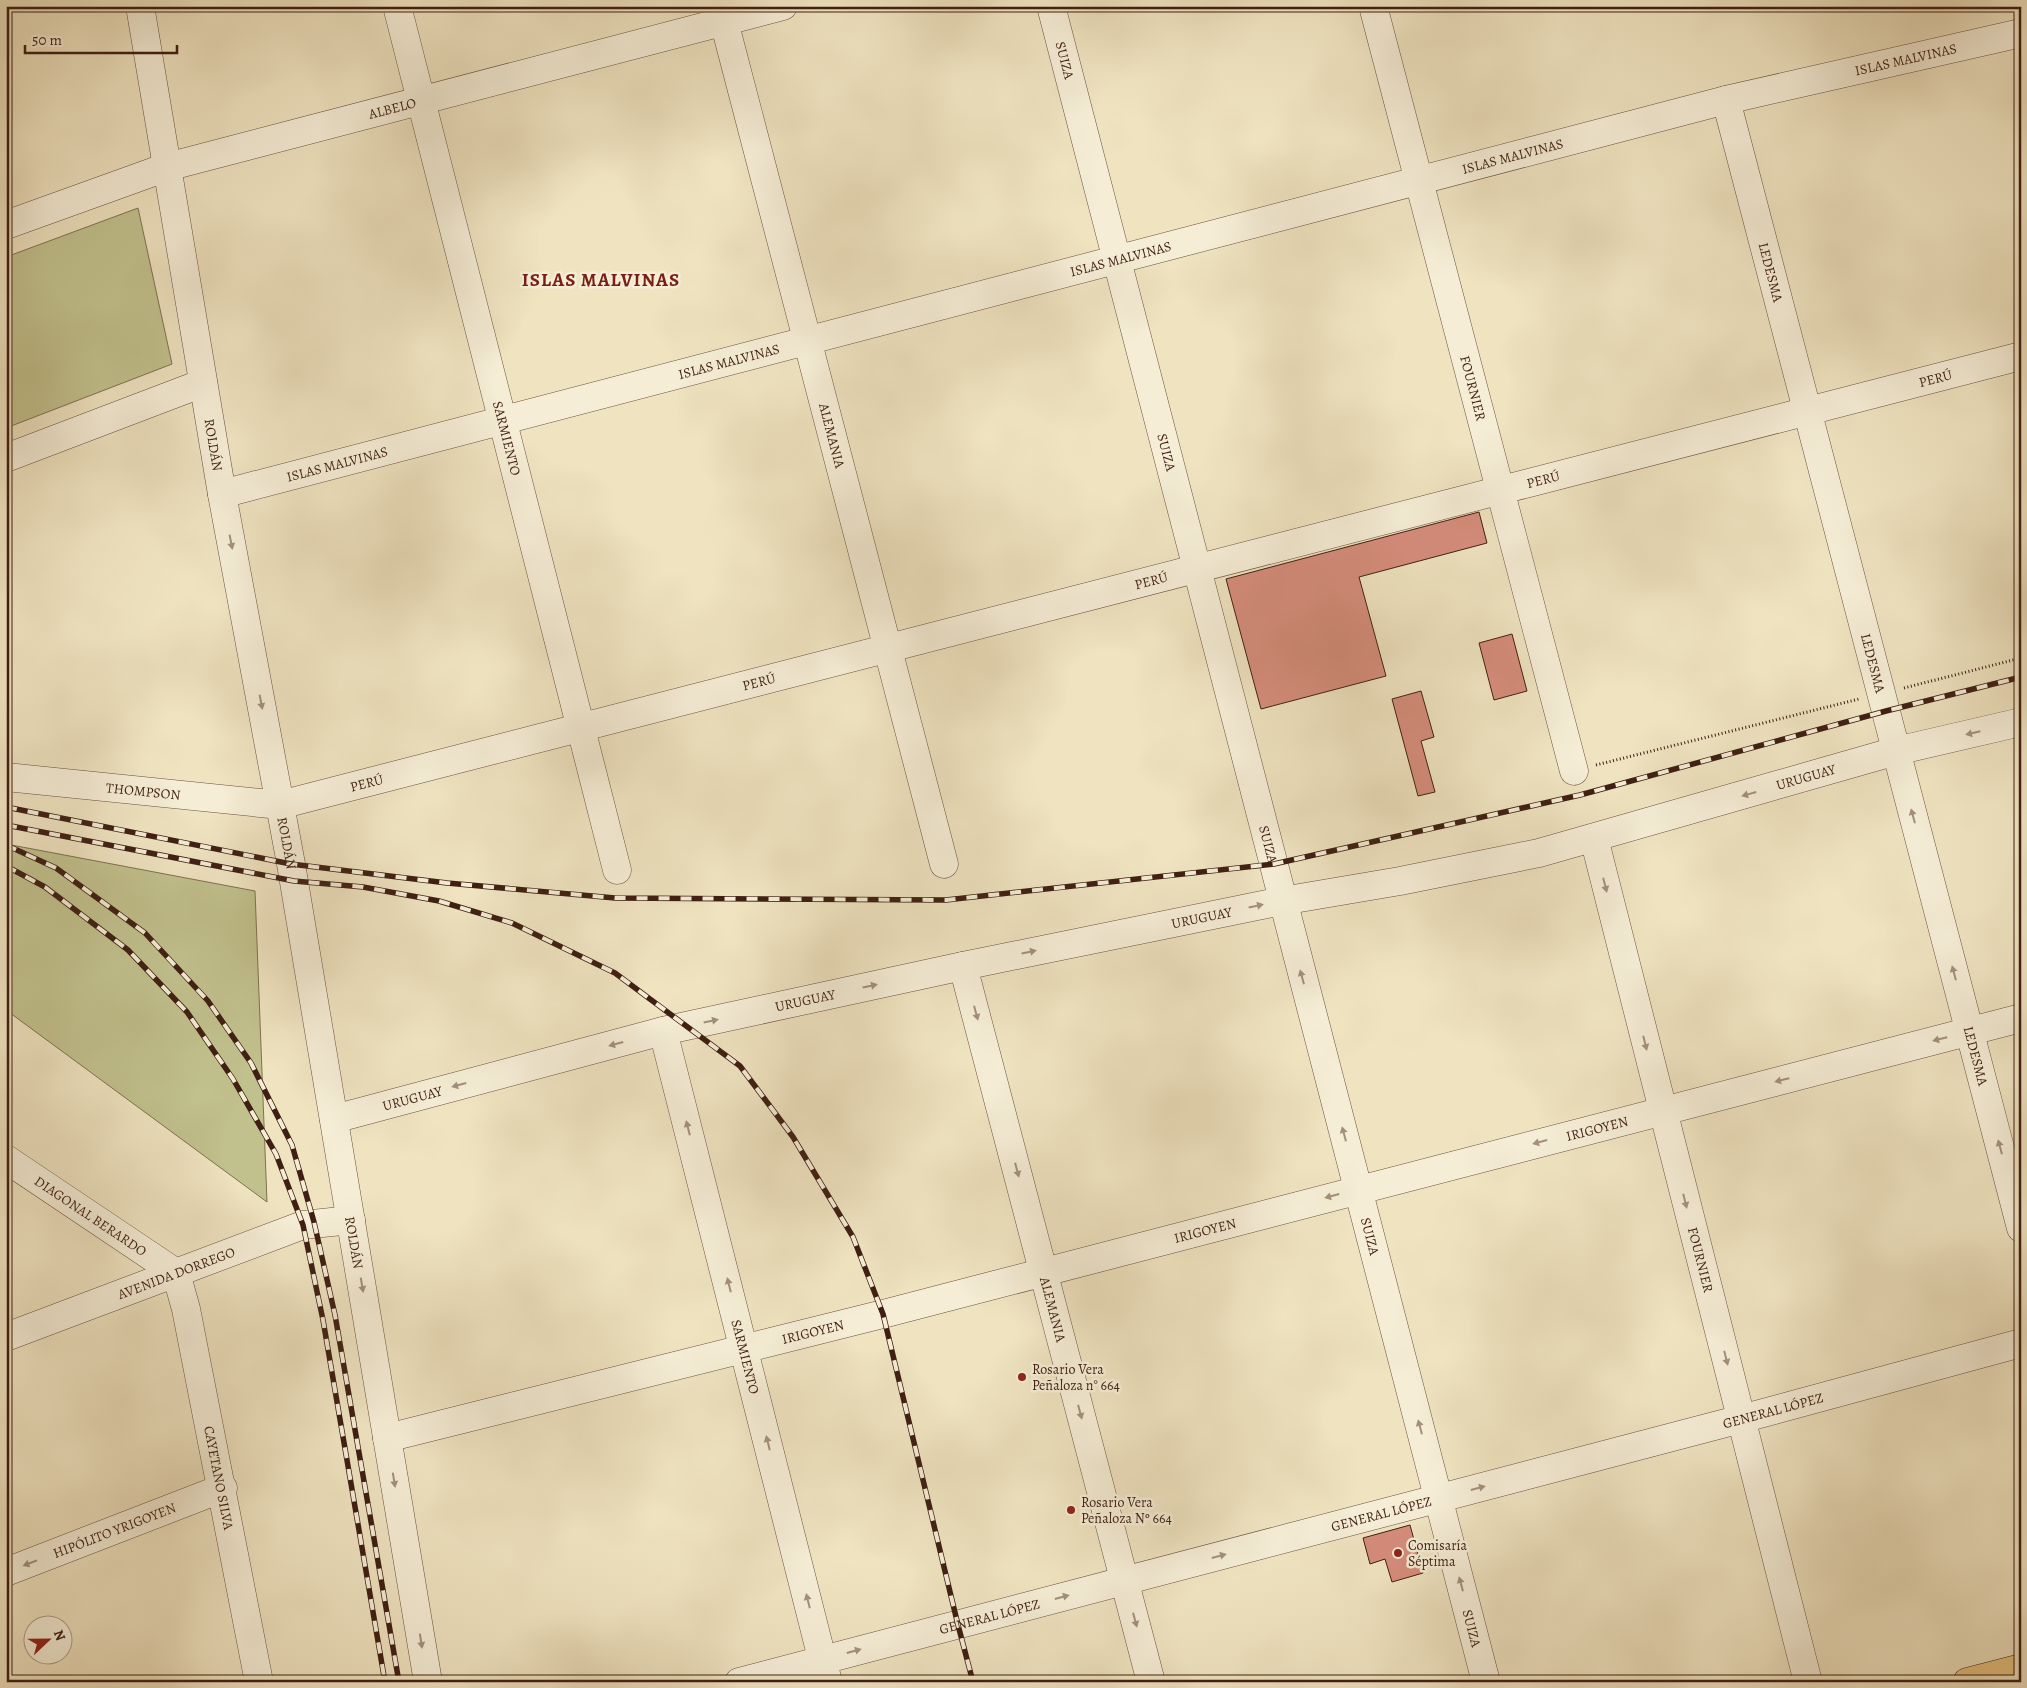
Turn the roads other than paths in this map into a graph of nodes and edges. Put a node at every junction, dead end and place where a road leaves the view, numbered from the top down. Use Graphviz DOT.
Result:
graph roads {
  1 [pos="140,6"];
  2 [pos="397,6"];
  3 [pos="783,6"];
  4 [pos="1051,6"];
  5 [pos="1373,6"];
  6 [pos="722,14"];
  7 [pos="2021,33"];
  8 [pos="421,100"];
  9 [pos="1726,100"];
  10 [pos="167,167"];
  11 [pos="1418,181"];
  12 [pos="6,225"];
  13 [pos="1117,260"];
  14 [pos="807,341"];
  15 [pos="2021,356"];
  16 [pos="203,384"];
  17 [pos="1807,410"];
  18 [pos="503,421"];
  19 [pos="6,458"];
  20 [pos="1500,490"];
  21 [pos="222,494"];
  22 [pos="1197,568"];
  23 [pos="888,648"];
  24 [pos="2021,722"];
  25 [pos="581,727"];
  26 [pos="1896,751"];
  27 [pos="1574,771"];
  28 [pos="6,777"];
  29 [pos="280,805"];
  30 [pos="1594,838"];
  31 [pos="944,864"];
  32 [pos="618,870"];
  33 [pos="1282,901"];
  34 [pos="963,966"];
  35 [pos="2021,1018"];
  36 [pos="663,1031"];
  37 [pos="1969,1032"];
  38 [pos="1662,1110"];
  39 [pos="334,1119"];
  40 [pos="6,1159"];
  41 [pos="1358,1189"];
  42 [pos="351,1220"];
  43 [pos="2021,1228"];
  44 [pos="1043,1271"];
  45 [pos="176,1273"];
  46 [pos="6,1337"];
  47 [pos="2021,1343"];
  48 [pos="745,1348"];
  49 [pos="1741,1419"];
  50 [pos="388,1438"];
  51 [pos="223,1488"];
  52 [pos="1438,1498"];
  53 [pos="6,1572"];
  54 [pos="1125,1581"];
  55 [pos="2021,1668"];
  56 [pos="826,1671"];
  57 [pos="259,1682"];
  58 [pos="428,1682"];
  59 [pos="740,1682"];
  60 [pos="1151,1682"];
  61 [pos="1486,1682"];
  62 [pos="1808,1682"];
  63 [pos="1968,1682"];
  1 -- 10 [label="street, ROLDÁN"];
  2 -- 8 [label="street, SARMIENTO"];
  3 -- 6 [label="street, ALBELO"];
  4 -- 13 [label="street, SUIZA"];
  5 -- 11 [label="street, FOURNIER"];
  6 -- 8 [label="street, ALBELO"];
  6 -- 14 [label="street, ALEMANIA"];
  7 -- 9 [label="street, ISLAS MALVINAS"];
  8 -- 10 [label="street, ALBELO"];
  8 -- 18 [label="street, SARMIENTO"];
  9 -- 11 [label="street, ISLAS MALVINAS"];
  9 -- 17 [label="street, LEDESMA"];
  10 -- 12 [label="street, ALBELO"];
  10 -- 16 [label="street, ROLDÁN"];
  11 -- 13 [label="street, ISLAS MALVINAS"];
  11 -- 20 [label="street, FOURNIER"];
  13 -- 14 [label="street, ISLAS MALVINAS"];
  13 -- 22 [label="street, SUIZA"];
  14 -- 18 [label="street, ISLAS MALVINAS"];
  14 -- 23 [label="street, ALEMANIA"];
  15 -- 17 [label="street, PERÚ"];
  16 -- 19 [label="street"];
  16 -- 21 [label="street, ROLDÁN"];
  17 -- 20 [label="street, PERÚ"];
  17 -- 26 [label="street, LEDESMA"];
  18 -- 21 [label="street, ISLAS MALVINAS"];
  18 -- 25 [label="street, SARMIENTO"];
  20 -- 22 [label="street, PERÚ"];
  20 -- 27 [label="street, FOURNIER"];
  21 -- 29 [label="street, ROLDÁN, one-way"];
  22 -- 23 [label="street, PERÚ"];
  22 -- 33 [label="street, SUIZA"];
  23 -- 25 [label="street, PERÚ"];
  23 -- 31 [label="street, ALEMANIA"];
  24 -- 26 [label="street, URUGUAY, one-way"];
  25 -- 29 [label="street, PERÚ"];
  25 -- 32 [label="street, SARMIENTO"];
  26 -- 30 [label="street, URUGUAY, one-way"];
  37 -- 26 [label="street, LEDESMA, one-way"];
  28 -- 29 [label="street, THOMPSON"];
  29 -- 39 [label="street, ROLDÁN"];
  30 -- 33 [label="street, URUGUAY"];
  30 -- 38 [label="street, FOURNIER, one-way"];
  34 -- 33 [label="street, URUGUAY, one-way"];
  41 -- 33 [label="street, SUIZA, one-way"];
  36 -- 34 [label="street, URUGUAY, one-way"];
  34 -- 44 [label="street, ALEMANIA, one-way"];
  35 -- 37 [label="street, IRIGOYEN"];
  36 -- 39 [label="street, URUGUAY, one-way"];
  48 -- 36 [label="street, SARMIENTO, one-way"];
  37 -- 38 [label="street, IRIGOYEN, one-way"];
  43 -- 37 [label="street, LEDESMA, one-way"];
  38 -- 41 [label="street, IRIGOYEN, one-way"];
  38 -- 49 [label="street, FOURNIER, one-way"];
  39 -- 42 [label="street, ROLDÁN"];
  40 -- 45 [label="street, DIAGONAL BERARDO"];
  41 -- 44 [label="street, IRIGOYEN, one-way"];
  52 -- 41 [label="street, SUIZA, one-way"];
  42 -- 45 [label="street, AVENIDA DORREGO"];
  42 -- 50 [label="street, ROLDÁN, one-way"];
  44 -- 48 [label="street, IRIGOYEN"];
  44 -- 54 [label="street, ALEMANIA, one-way"];
  45 -- 46 [label="street, AVENIDA DORREGO"];
  45 -- 51 [label="street, CAYETANO SILVA"];
  47 -- 49 [label="street, GENERAL LÓPEZ"];
  48 -- 50 [label="street, IRIGOYEN"];
  56 -- 48 [label="street, SARMIENTO, one-way"];
  52 -- 49 [label="street, GENERAL LÓPEZ, one-way"];
  49 -- 62 [label="street, FOURNIER"];
  50 -- 58 [label="street, ROLDÁN, one-way"];
  51 -- 53 [label="street, HIPÓLITO YRIGOYEN, one-way"];
  51 -- 57 [label="street, CAYETANO SILVA"];
  54 -- 52 [label="street, GENERAL LÓPEZ, one-way"];
  61 -- 52 [label="street, SUIZA, one-way"];
  56 -- 54 [label="street, GENERAL LÓPEZ, one-way"];
  54 -- 60 [label="street, ALEMANIA, one-way"];
  55 -- 63 [label="main road"];
  56 -- 59 [label="street, GENERAL LÓPEZ"];
}
